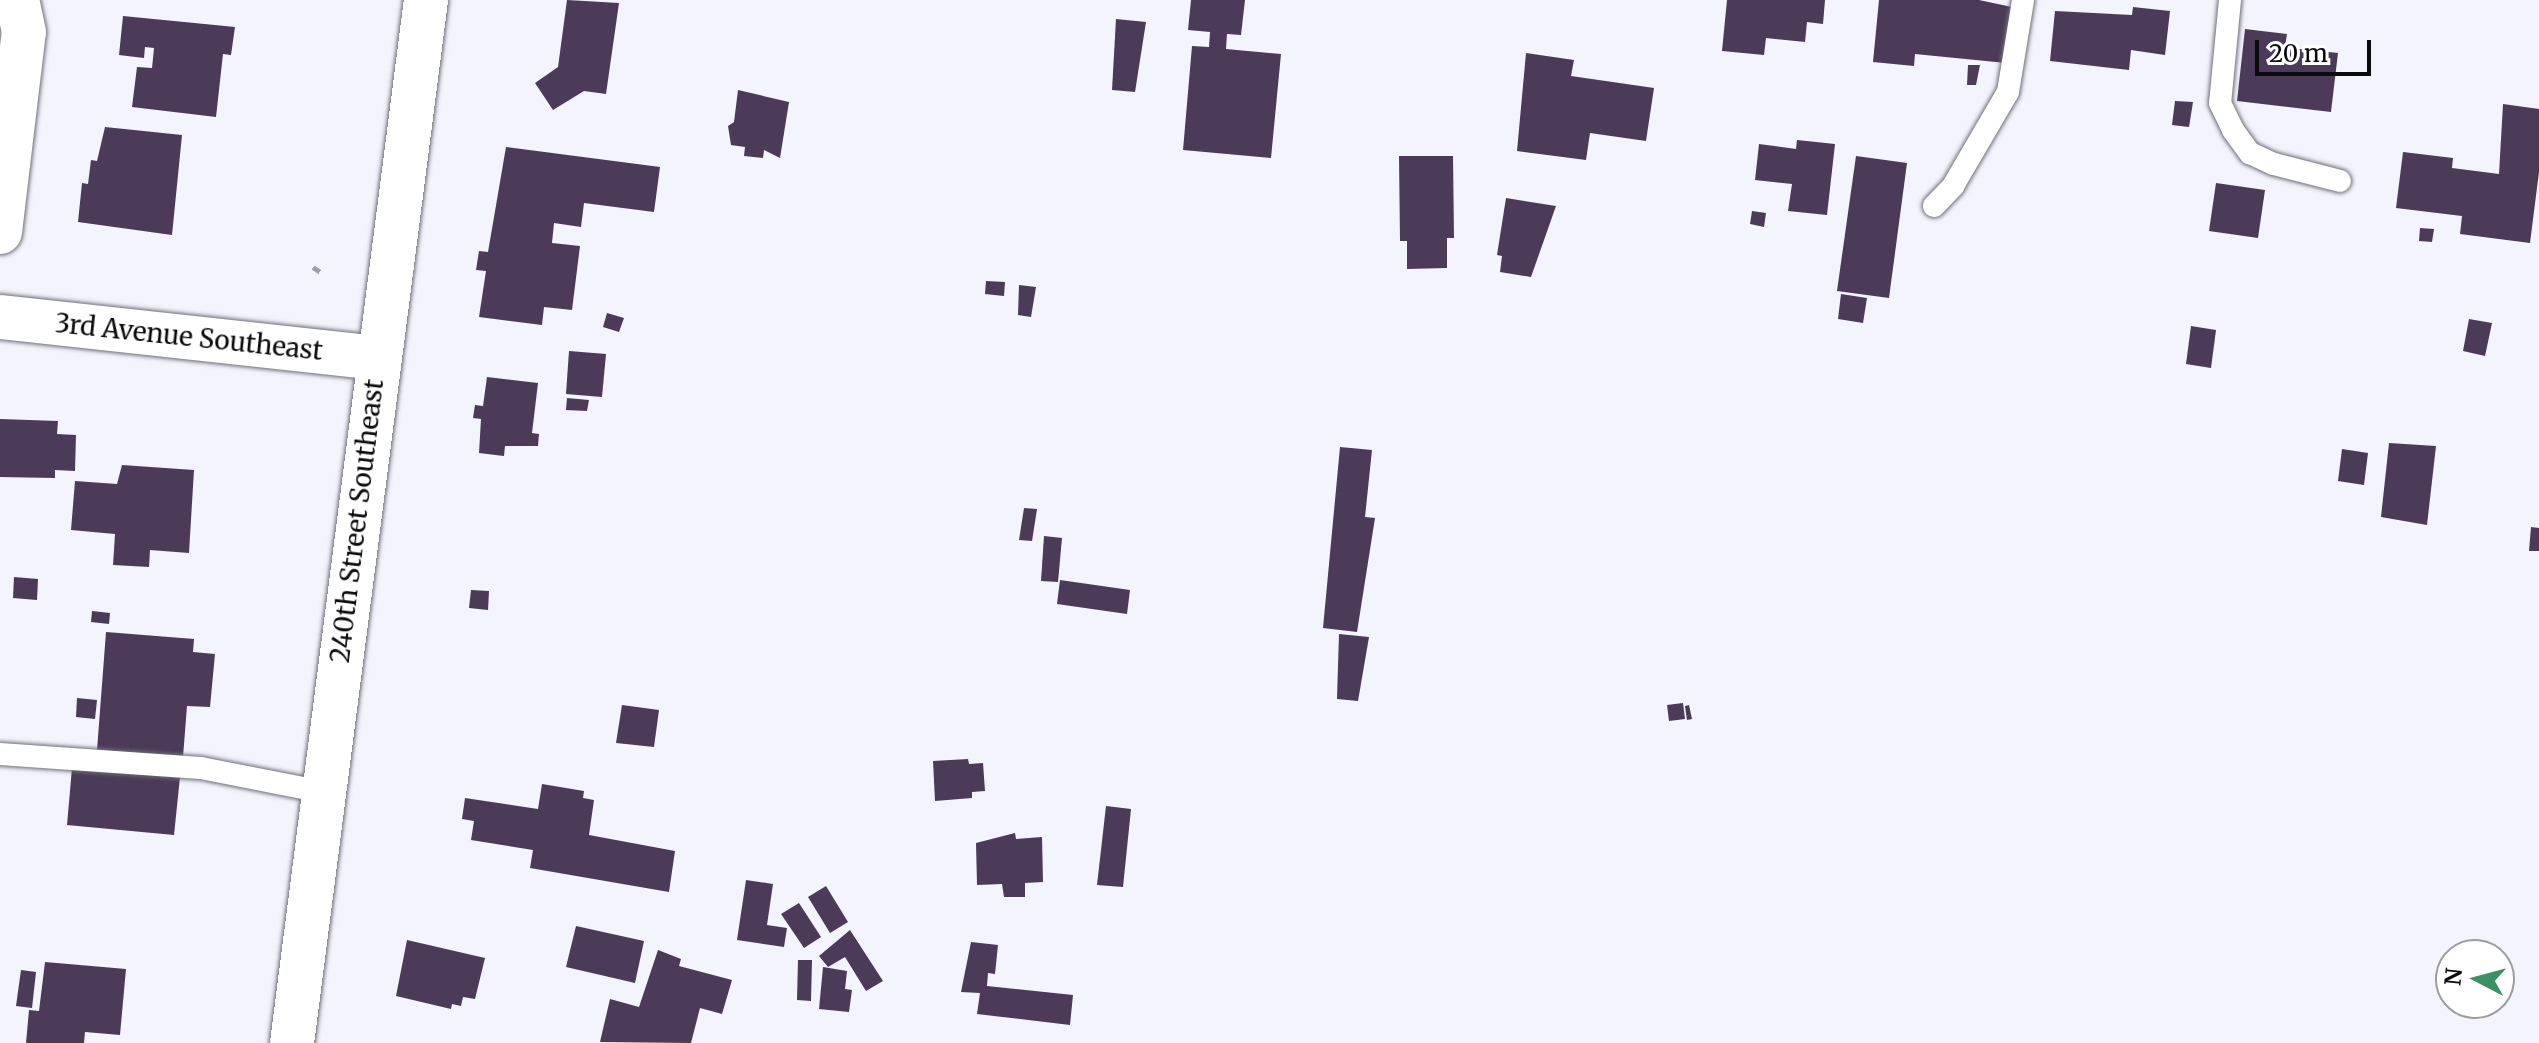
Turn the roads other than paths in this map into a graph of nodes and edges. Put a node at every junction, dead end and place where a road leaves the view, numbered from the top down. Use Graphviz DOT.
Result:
graph roads {
  1 [pos="17,0"];
  2 [pos="426,0"];
  3 [pos="2023,0"];
  4 [pos="2230,0"];
  5 [pos="2340,181"];
  6 [pos="1934,206"];
  7 [pos="0,232"];
  8 [pos="0,317"];
  9 [pos="378,358"];
  10 [pos="0,754"];
  11 [pos="323,792"];
  12 [pos="292,1043"];
  1 -- 7 [label="street"];
  2 -- 9 [label="street, 240th Street Southeast"];
  3 -- 6 [label="lane"];
  4 -- 5 [label="lane"];
  8 -- 9 [label="street, 3rd Avenue Southeast"];
  9 -- 11 [label="street, 240th Street Southeast"];
  10 -- 11 [label="lane"];
  11 -- 12 [label="street, 240th Street Southeast"];
}
